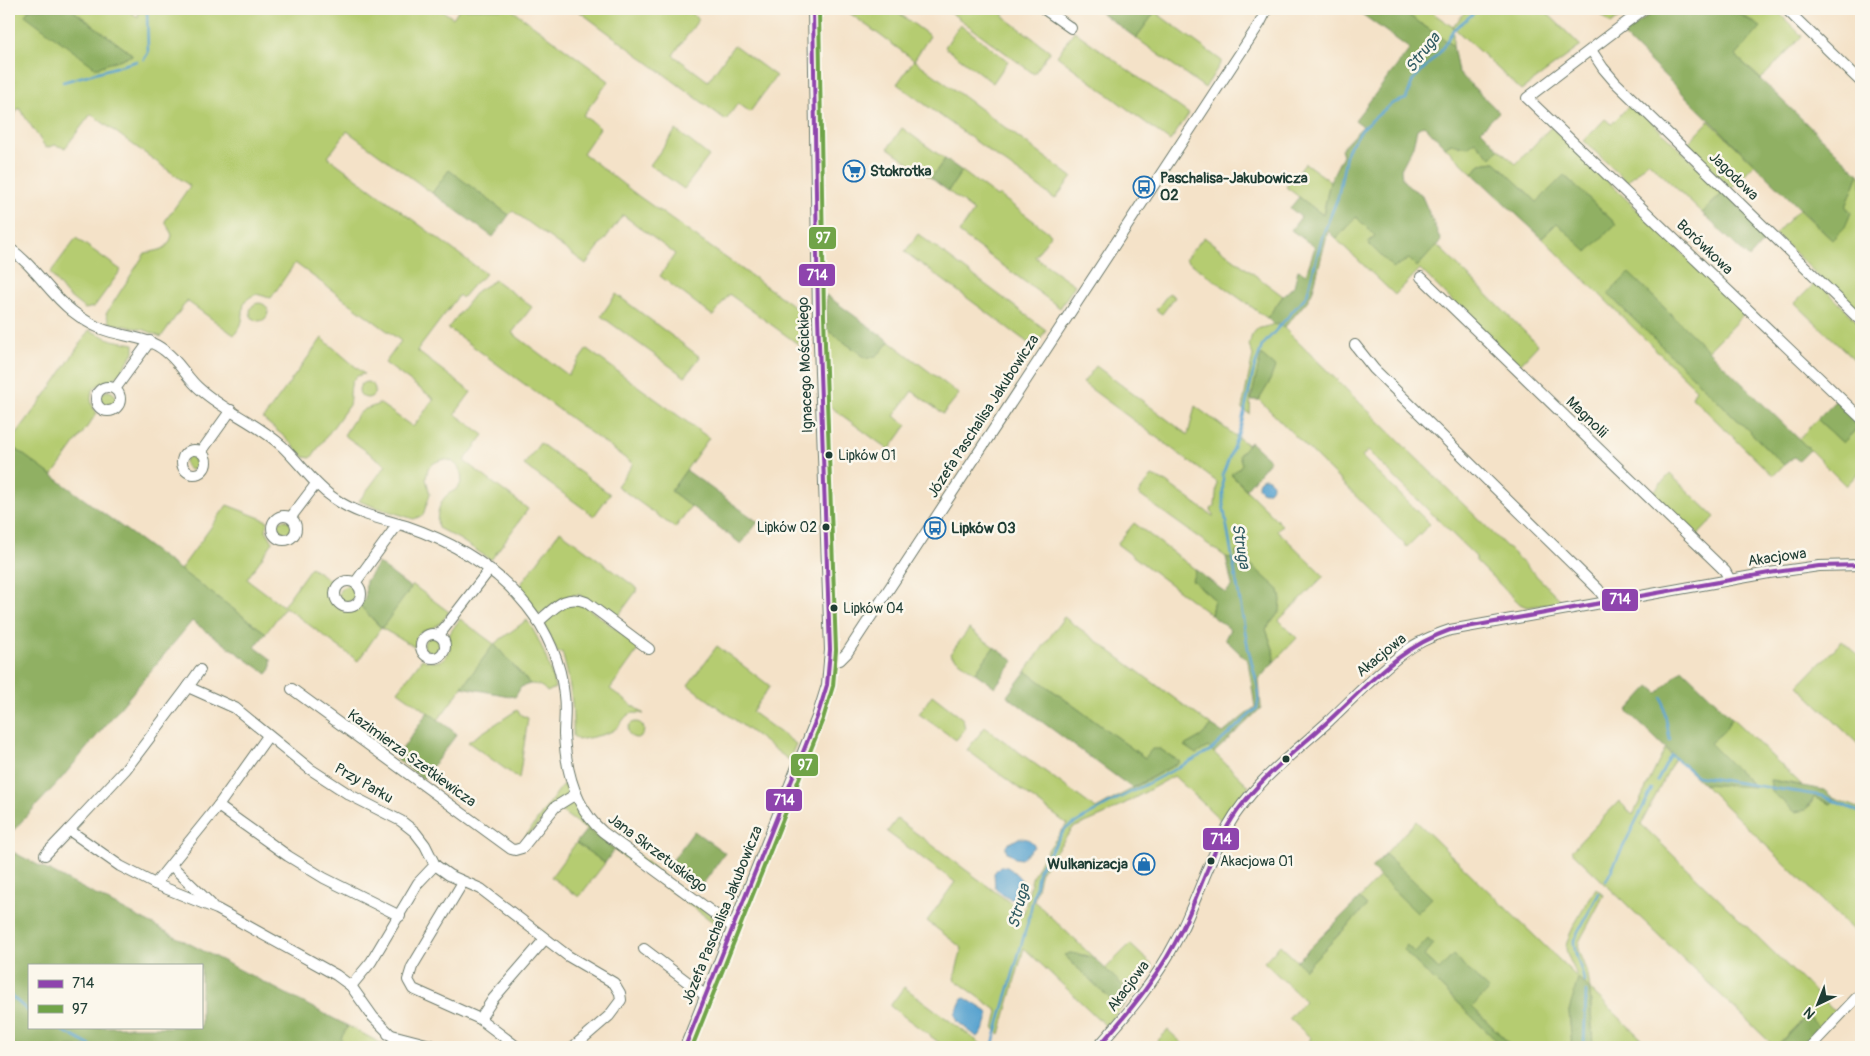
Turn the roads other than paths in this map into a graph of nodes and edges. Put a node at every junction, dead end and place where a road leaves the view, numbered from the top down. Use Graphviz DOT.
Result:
graph roads {
  1 [pos="813,9"];
  2 [pos="1044,9"];
  3 [pos="1267,9"];
  4 [pos="1644,9"];
  5 [pos="1786,9"];
  6 [pos="1071,28"];
  7 [pos="1591,50"];
  8 [pos="1861,82"];
  9 [pos="9,248"];
  10 [pos="1421,277"];
  11 [pos="1861,320"];
  12 [pos="150,342"];
  13 [pos="1355,345"];
  14 [pos="115,388"];
  15 [pos="231,410"];
  16 [pos="1861,418"];
  17 [pos="201,452"];
  18 [pos="316,484"];
  19 [pos="291,517"];
  20 [pos="398,524"];
  21 [pos="1861,565"];
  22 [pos="490,569"];
  23 [pos="1730,580"];
  24 [pos="354,583"];
  25 [pos="1607,602"];
  26 [pos="538,622"];
  27 [pos="439,635"];
  28 [pos="649,649"];
  29 [pos="829,661"];
  30 [pos="200,670"];
  31 [pos="188,687"];
  32 [pos="292,689"];
  33 [pos="268,736"];
  34 [pos="576,794"];
  35 [pos="218,806"];
  36 [pos="69,830"];
  37 [pos="45,855"];
  38 [pos="171,865"];
  39 [pos="435,865"];
  40 [pos="463,882"];
  41 [pos="156,884"];
  42 [pos="217,909"];
  43 [pos="400,916"];
  44 [pos="734,928"];
  45 [pos="545,939"];
  46 [pos="644,949"];
  47 [pos="351,986"];
  48 [pos="1861,993"];
  49 [pos="706,996"];
  50 [pos="480,1019"];
  51 [pos="388,1033"];
  52 [pos="403,1047"];
  53 [pos="438,1047"];
  54 [pos="517,1047"];
  55 [pos="573,1047"];
  56 [pos="685,1047"];
  57 [pos="1098,1047"];
  58 [pos="1810,1047"];
  1 -- 29 [label="street, Ignacego Mościckiego"];
  2 -- 6 [label="street"];
  3 -- 29 [label="street, Józefa Paschalisa Jakubowicza"];
  4 -- 7 [label="street"];
  5 -- 8 [label="street"];
  7 -- 11 [label="street, Jagodowa"];
  7 -- 16 [label="street, Borówkowa"];
  9 -- 12 [label="street, Jana Skrzetuskiego"];
  10 -- 23 [label="street, Magnolii"];
  12 -- 14 [label="street"];
  12 -- 15 [label="street, Jana Skrzetuskiego"];
  13 -- 25 [label="street"];
  15 -- 17 [label="street"];
  15 -- 18 [label="street, Jana Skrzetuskiego"];
  18 -- 19 [label="street"];
  18 -- 20 [label="street, Jana Skrzetuskiego"];
  20 -- 22 [label="street, Jana Skrzetuskiego"];
  20 -- 24 [label="street"];
  21 -- 23 [label="street, Akacjowa"];
  22 -- 26 [label="street, Jana Skrzetuskiego"];
  22 -- 27 [label="street"];
  23 -- 25 [label="street, Akacjowa"];
  25 -- 57 [label="street, Akacjowa"];
  26 -- 28 [label="street"];
  26 -- 34 [label="street, Jana Skrzetuskiego"];
  29 -- 44 [label="street, Józefa Paschalisa Jakubowicza"];
  30 -- 31 [label="street"];
  31 -- 33 [label="street, Przy Parku"];
  31 -- 36 [label="street"];
  32 -- 34 [label="street, Kazimierza Szetkiewicza"];
  33 -- 35 [label="street"];
  33 -- 39 [label="street, Przy Parku"];
  34 -- 44 [label="street, Jana Skrzetuskiego"];
  35 -- 38 [label="street"];
  35 -- 43 [label="street"];
  36 -- 37 [label="street"];
  36 -- 41 [label="street"];
  38 -- 41 [label="street"];
  38 -- 42 [label="street"];
  39 -- 40 [label="street, Przy Parku"];
  39 -- 43 [label="street"];
  40 -- 45 [label="street, Przy Parku"];
  40 -- 50 [label="street"];
  41 -- 42 [label="street"];
  42 -- 47 [label="street"];
  43 -- 47 [label="street"];
  44 -- 49 [label="street, Józefa Paschalisa Jakubowicza"];
  45 -- 50 [label="street"];
  45 -- 55 [label="street, Przy Parku"];
  46 -- 49 [label="street"];
  47 -- 51 [label="street"];
  48 -- 58 [label="street"];
  49 -- 56 [label="street, Józefa Paschalisa Jakubowicza"];
  50 -- 54 [label="street"];
  51 -- 52 [label="street"];
  51 -- 53 [label="street"];
}
